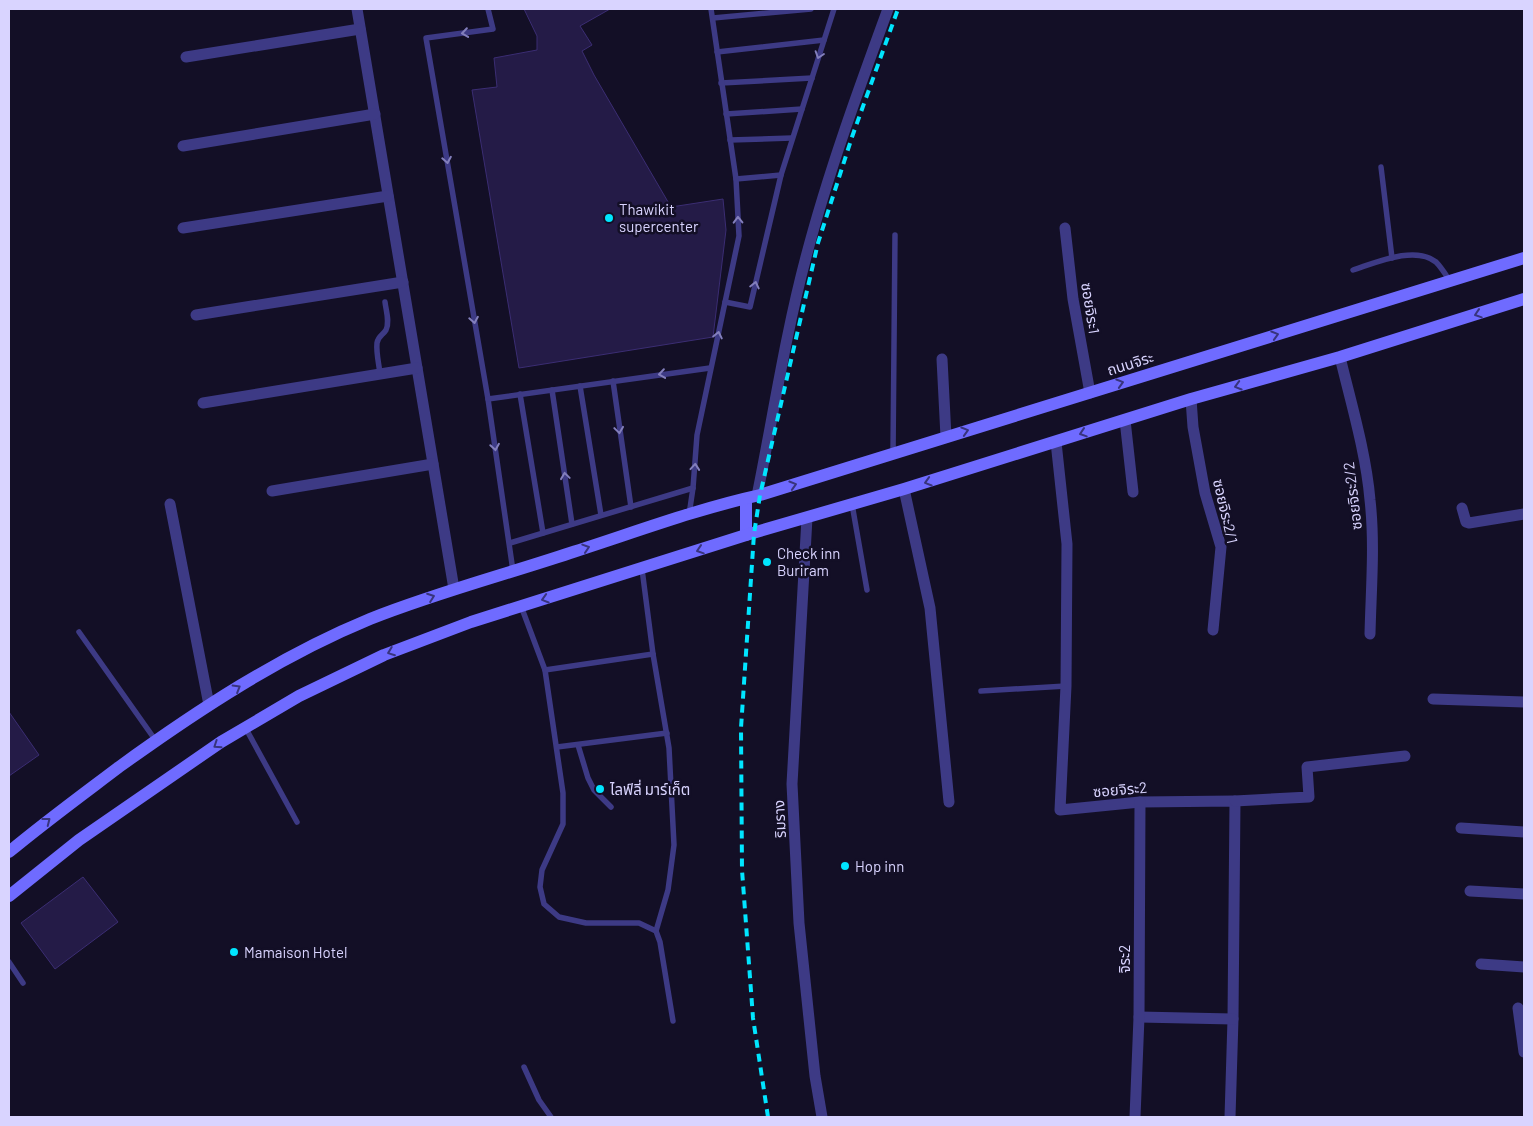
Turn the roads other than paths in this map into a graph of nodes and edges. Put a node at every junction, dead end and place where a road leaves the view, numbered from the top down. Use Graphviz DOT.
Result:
graph roads {
  1 [pos="357,9"];
  2 [pos="488,9"];
  3 [pos="711,9"];
  4 [pos="811,9"];
  5 [pos="834,9"];
  6 [pos="888,9"];
  7 [pos="713,18"];
  8 [pos="360,30"];
  9 [pos="824,40"];
  10 [pos="717,52"];
  11 [pos="186,57"];
  12 [pos="812,78"];
  13 [pos="721,83"];
  14 [pos="802,109"];
  15 [pos="375,114"];
  16 [pos="726,114"];
  17 [pos="792,138"];
  18 [pos="730,140"];
  19 [pos="183,146"];
  20 [pos="1381,167"];
  21 [pos="781,175"];
  22 [pos="736,179"];
  23 [pos="388,196"];
  24 [pos="183,228"];
  25 [pos="1065,228"];
  26 [pos="895,235"];
  27 [pos="1392,258"];
  28 [pos="1524,258"];
  29 [pos="1352,270"];
  30 [pos="1450,281"];
  31 [pos="403,282"];
  32 [pos="1524,301"];
  33 [pos="385,302"];
  34 [pos="725,302"];
  35 [pos="196,315"];
  36 [pos="1340,358"];
  37 [pos="942,359"];
  38 [pos="417,368"];
  39 [pos="710,368"];
  40 [pos="380,374"];
  41 [pos="612,381"];
  42 [pos="580,386"];
  43 [pos="552,390"];
  44 [pos="1090,393"];
  45 [pos="520,394"];
  46 [pos="488,399"];
  47 [pos="1191,399"];
  48 [pos="203,403"];
  49 [pos="1125,420"];
  50 [pos="946,437"];
  51 [pos="1056,442"];
  52 [pos="893,454"];
  53 [pos="433,464"];
  54 [pos="693,488"];
  55 [pos="904,489"];
  56 [pos="272,491"];
  57 [pos="1133,492"];
  58 [pos="752,497"];
  59 [pos="170,504"];
  60 [pos="852,504"];
  61 [pos="631,507"];
  62 [pos="1462,508"];
  63 [pos="1524,514"];
  64 [pos="601,515"];
  65 [pos="689,515"];
  66 [pos="807,518"];
  67 [pos="572,524"];
  68 [pos="543,533"];
  69 [pos="746,536"];
  70 [pos="510,543"];
  71 [pos="642,568"];
  72 [pos="514,572"];
  73 [pos="454,589"];
  74 [pos="867,590"];
  75 [pos="521,606"];
  76 [pos="1212,630"];
  77 [pos="80,632"];
  78 [pos="1370,634"];
  79 [pos="653,654"];
  80 [pos="545,670"];
  81 [pos="1066,686"];
  82 [pos="981,692"];
  83 [pos="1433,699"];
  84 [pos="1524,702"];
  85 [pos="209,705"];
  86 [pos="245,728"];
  87 [pos="667,733"];
  88 [pos="156,741"];
  89 [pos="578,745"];
  90 [pos="557,747"];
  91 [pos="1405,756"];
  92 [pos="1235,801"];
  93 [pos="949,802"];
  94 [pos="1140,802"];
  95 [pos="611,807"];
  96 [pos="297,822"];
  97 [pos="1461,828"];
  98 [pos="1524,832"];
  99 [pos="9,852"];
  100 [pos="1470,891"];
  101 [pos="1524,894"];
  102 [pos="9,896"];
  103 [pos="656,931"];
  104 [pos="9,962"];
  105 [pos="1481,964"];
  106 [pos="1524,967"];
  107 [pos="24,983"];
  108 [pos="1518,1008"];
  109 [pos="1138,1017"];
  110 [pos="1233,1019"];
  111 [pos="673,1021"];
  112 [pos="1524,1052"];
  113 [pos="524,1067"];
  114 [pos="551,1117"];
  115 [pos="822,1117"];
  116 [pos="1136,1117"];
  117 [pos="1230,1117"];
  1 -- 8 [label="street"];
  2 -- 46 [label="lane, one-way"];
  3 -- 7 [label="lane"];
  4 -- 7 [label="lane"];
  5 -- 9 [label="lane"];
  6 -- 58 [label="street"];
  7 -- 10 [label="lane"];
  8 -- 11 [label="street"];
  8 -- 15 [label="street"];
  9 -- 10 [label="lane"];
  9 -- 12 [label="lane, one-way"];
  10 -- 13 [label="lane"];
  12 -- 13 [label="lane"];
  12 -- 14 [label="lane"];
  13 -- 16 [label="lane"];
  14 -- 16 [label="lane"];
  14 -- 17 [label="lane"];
  15 -- 19 [label="street"];
  15 -- 23 [label="street"];
  16 -- 18 [label="lane"];
  17 -- 18 [label="lane"];
  17 -- 21 [label="lane"];
  18 -- 22 [label="lane"];
  20 -- 27 [label="lane"];
  21 -- 22 [label="lane"];
  34 -- 21 [label="lane, one-way"];
  34 -- 22 [label="lane, one-way"];
  23 -- 24 [label="street"];
  23 -- 31 [label="street"];
  25 -- 44 [label="street, ซอยจิระ1"];
  26 -- 52 [label="lane"];
  27 -- 29 [label="lane"];
  27 -- 30 [label="lane"];
  28 -- 30 [label="main road, ถนนจิระ"];
  44 -- 30 [label="main road, ถนนจิระ, one-way"];
  31 -- 35 [label="street"];
  31 -- 38 [label="street"];
  32 -- 36 [label="main road, one-way"];
  33 -- 40 [label="lane"];
  39 -- 34 [label="lane, one-way"];
  36 -- 47 [label="main road, one-way"];
  36 -- 78 [label="street, ซอยจิระ2/2"];
  37 -- 50 [label="street"];
  38 -- 40 [label="street"];
  38 -- 53 [label="street"];
  39 -- 41 [label="lane, one-way"];
  54 -- 39 [label="lane, one-way"];
  40 -- 48 [label="street"];
  41 -- 42 [label="lane"];
  41 -- 61 [label="lane, one-way"];
  42 -- 43 [label="lane"];
  42 -- 64 [label="lane"];
  43 -- 45 [label="lane"];
  67 -- 43 [label="lane, one-way"];
  50 -- 44 [label="main road, ถนนจิระ, one-way"];
  45 -- 46 [label="lane"];
  45 -- 68 [label="lane"];
  46 -- 70 [label="lane, one-way"];
  47 -- 49 [label="main road"];
  47 -- 76 [label="street, ซอยจิระ2/1"];
  49 -- 51 [label="main road, one-way"];
  49 -- 57 [label="street"];
  50 -- 52 [label="main road, ถนนจิระ"];
  51 -- 55 [label="main road, one-way"];
  51 -- 81 [label="street, ซอยจิระ2"];
  58 -- 52 [label="main road, ถนนจิระ, one-way"];
  53 -- 56 [label="street"];
  53 -- 73 [label="street"];
  54 -- 61 [label="lane"];
  54 -- 65 [label="lane"];
  55 -- 60 [label="main road"];
  55 -- 93 [label="street"];
  58 -- 65 [label="main road, ถนนจิระ"];
  58 -- 69 [label="main road"];
  59 -- 85 [label="street"];
  60 -- 66 [label="main road"];
  60 -- 74 [label="lane"];
  61 -- 64 [label="lane"];
  62 -- 63 [label="street"];
  64 -- 67 [label="lane"];
  72 -- 65 [label="main road, ถนนจิระ, one-way"];
  66 -- 69 [label="main road"];
  66 -- 115 [label="street, ริมราง"];
  67 -- 68 [label="lane"];
  68 -- 70 [label="lane"];
  69 -- 71 [label="main road, one-way"];
  70 -- 72 [label="lane"];
  71 -- 75 [label="main road, one-way"];
  71 -- 79 [label="lane"];
  72 -- 73 [label="main road, ถนนจิระ"];
  85 -- 73 [label="main road, ถนนจิระ, one-way"];
  75 -- 80 [label="lane"];
  75 -- 86 [label="main road, one-way"];
  77 -- 88 [label="lane"];
  79 -- 80 [label="lane"];
  79 -- 87 [label="lane"];
  80 -- 90 [label="lane"];
  81 -- 82 [label="lane"];
  81 -- 94 [label="street, ซอยจิระ2"];
  83 -- 84 [label="street"];
  85 -- 88 [label="main road, ถนนจิระ"];
  86 -- 96 [label="lane"];
  86 -- 102 [label="main road, one-way"];
  87 -- 89 [label="lane"];
  87 -- 103 [label="lane"];
  99 -- 88 [label="main road, ถนนจิระ, one-way"];
  89 -- 90 [label="lane"];
  89 -- 95 [label="lane"];
  90 -- 103 [label="lane"];
  91 -- 92 [label="street, ซอยจิระ2"];
  92 -- 94 [label="street, ซอยจิระ2"];
  92 -- 110 [label="street"];
  94 -- 109 [label="street, จิระ2"];
  97 -- 98 [label="street"];
  100 -- 101 [label="street"];
  103 -- 111 [label="lane"];
  104 -- 107 [label="lane"];
  105 -- 106 [label="street"];
  108 -- 112 [label="street"];
  109 -- 110 [label="street"];
  109 -- 116 [label="street, จิระ2"];
  110 -- 117 [label="street"];
  113 -- 114 [label="lane"];
}
